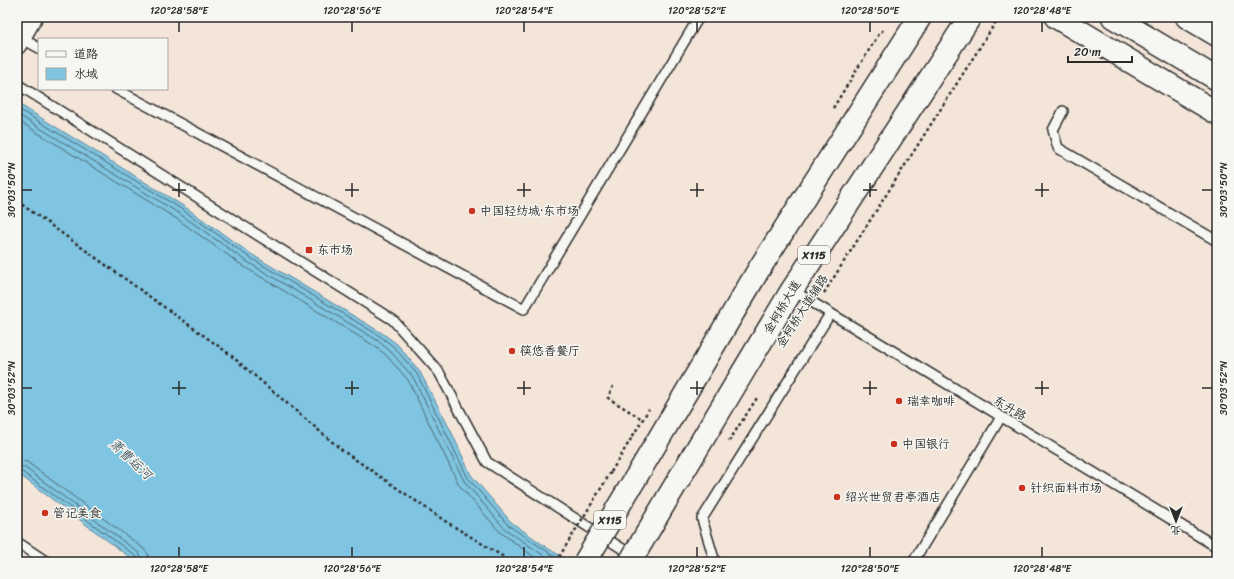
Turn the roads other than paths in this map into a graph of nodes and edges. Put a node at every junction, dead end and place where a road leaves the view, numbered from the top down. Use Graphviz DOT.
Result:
graph roads {
  1 [pos="33,17"];
  2 [pos="699,17"];
  3 [pos="920,17"];
  4 [pos="970,17"];
  5 [pos="1056,17"];
  6 [pos="1113,17"];
  7 [pos="1186,17"];
  8 [pos="1217,35"];
  9 [pos="19,42"];
  10 [pos="38,48"];
  11 [pos="1217,79"];
  12 [pos="17,84"];
  13 [pos="118,90"];
  14 [pos="1063,111"];
  15 [pos="1217,113"];
  16 [pos="1217,240"];
  17 [pos="792,290"];
  18 [pos="830,314"];
  19 [pos="1000,416"];
  20 [pos="17,542"];
  21 [pos="1217,547"];
  22 [pos="47,562"];
  23 [pos="584,562"];
  24 [pos="630,562"];
  25 [pos="643,562"];
  26 [pos="716,562"];
  27 [pos="913,562"];
  1 -- 9 [label="street"];
  2 -- 13 [label="lane"];
  3 -- 23 [label="main road, X115, bridge"];
  4 -- 17 [label="main road, 金柯桥大道 / X115"];
  5 -- 15 [label="main road"];
  6 -- 11 [label="main road"];
  7 -- 8 [label="main road"];
  9 -- 10 [label="lane"];
  12 -- 25 [label="lane"];
  14 -- 16 [label="lane"];
  17 -- 18 [label="lane, 东升路"];
  17 -- 24 [label="main road, 金柯桥大道 / X115, bridge"];
  18 -- 19 [label="lane, 东升路"];
  18 -- 26 [label="lane"];
  19 -- 21 [label="lane, 东升路"];
  19 -- 27 [label="lane"];
  20 -- 22 [label="lane"];
}
